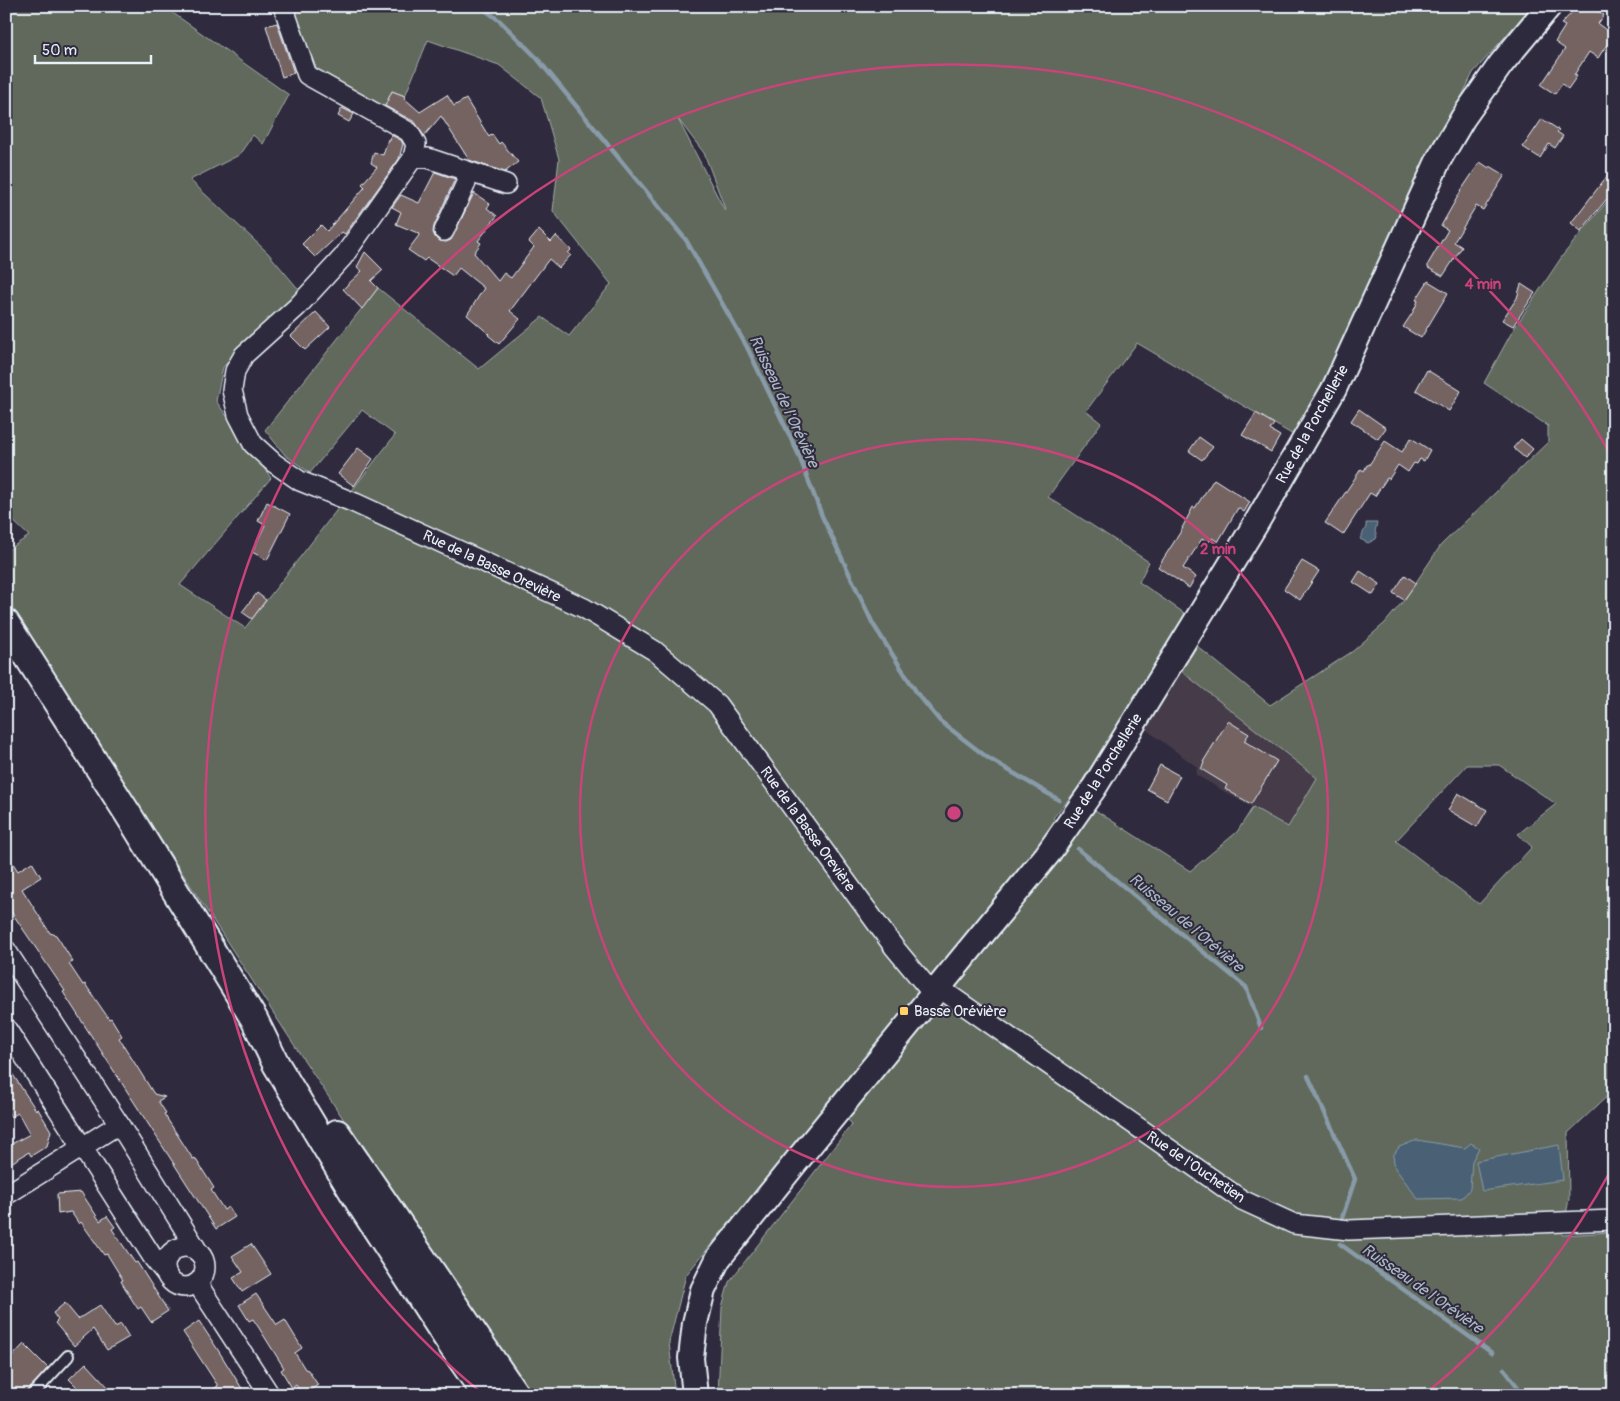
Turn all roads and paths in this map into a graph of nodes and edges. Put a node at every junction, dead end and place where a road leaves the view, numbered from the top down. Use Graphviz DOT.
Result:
graph roads {
  1 [pos="283,6"];
  2 [pos="1549,6"];
  3 [pos="413,158"];
  4 [pos="467,172"];
  5 [pos="506,184"];
  6 [pos="444,231"];
  7 [pos="6,623"];
  8 [pos="6,651"];
  9 [pos="128,814"];
  10 [pos="6,950"];
  11 [pos="935,990"];
  12 [pos="254,1019"];
  13 [pos="6,1028"];
  14 [pos="119,1124"];
  15 [pos="83,1147"];
  16 [pos="6,1195"];
  17 [pos="1614,1220"];
  18 [pos="199,1253"];
  19 [pos="167,1275"];
  20 [pos="197,1283"];
  21 [pos="68,1356"];
  22 [pos="32,1395"];
  23 [pos="270,1395"];
  24 [pos="486,1395"];
  25 [pos="516,1395"];
  26 [pos="695,1395"];
  1 -- 3 [label="street"];
  2 -- 11 [label="street, Rue de la Porchellerie"];
  3 -- 4 [label="street"];
  3 -- 11 [label="street, Rue de la Basse Orevière"];
  4 -- 5 [label="street"];
  4 -- 6 [label="street"];
  7 -- 9 [label="main road"];
  8 -- 9 [label="main road"];
  9 -- 12 [label="main road"];
  10 -- 14 [label="street"];
  11 -- 17 [label="street, Rue de l'Ouchetien"];
  11 -- 26 [label="street, Rue de la Porchellerie"];
  12 -- 24 [label="main road"];
  12 -- 25 [label="main road"];
  13 -- 15 [label="street"];
  14 -- 15 [label="street"];
  14 -- 18 [label="street"];
  15 -- 16 [label="street"];
  15 -- 19 [label="street"];
  18 -- 19 [label="street"];
  18 -- 20 [label="street"];
  19 -- 20 [label="street"];
  20 -- 23 [label="street"];
  21 -- 22 [label="lane"];
}
